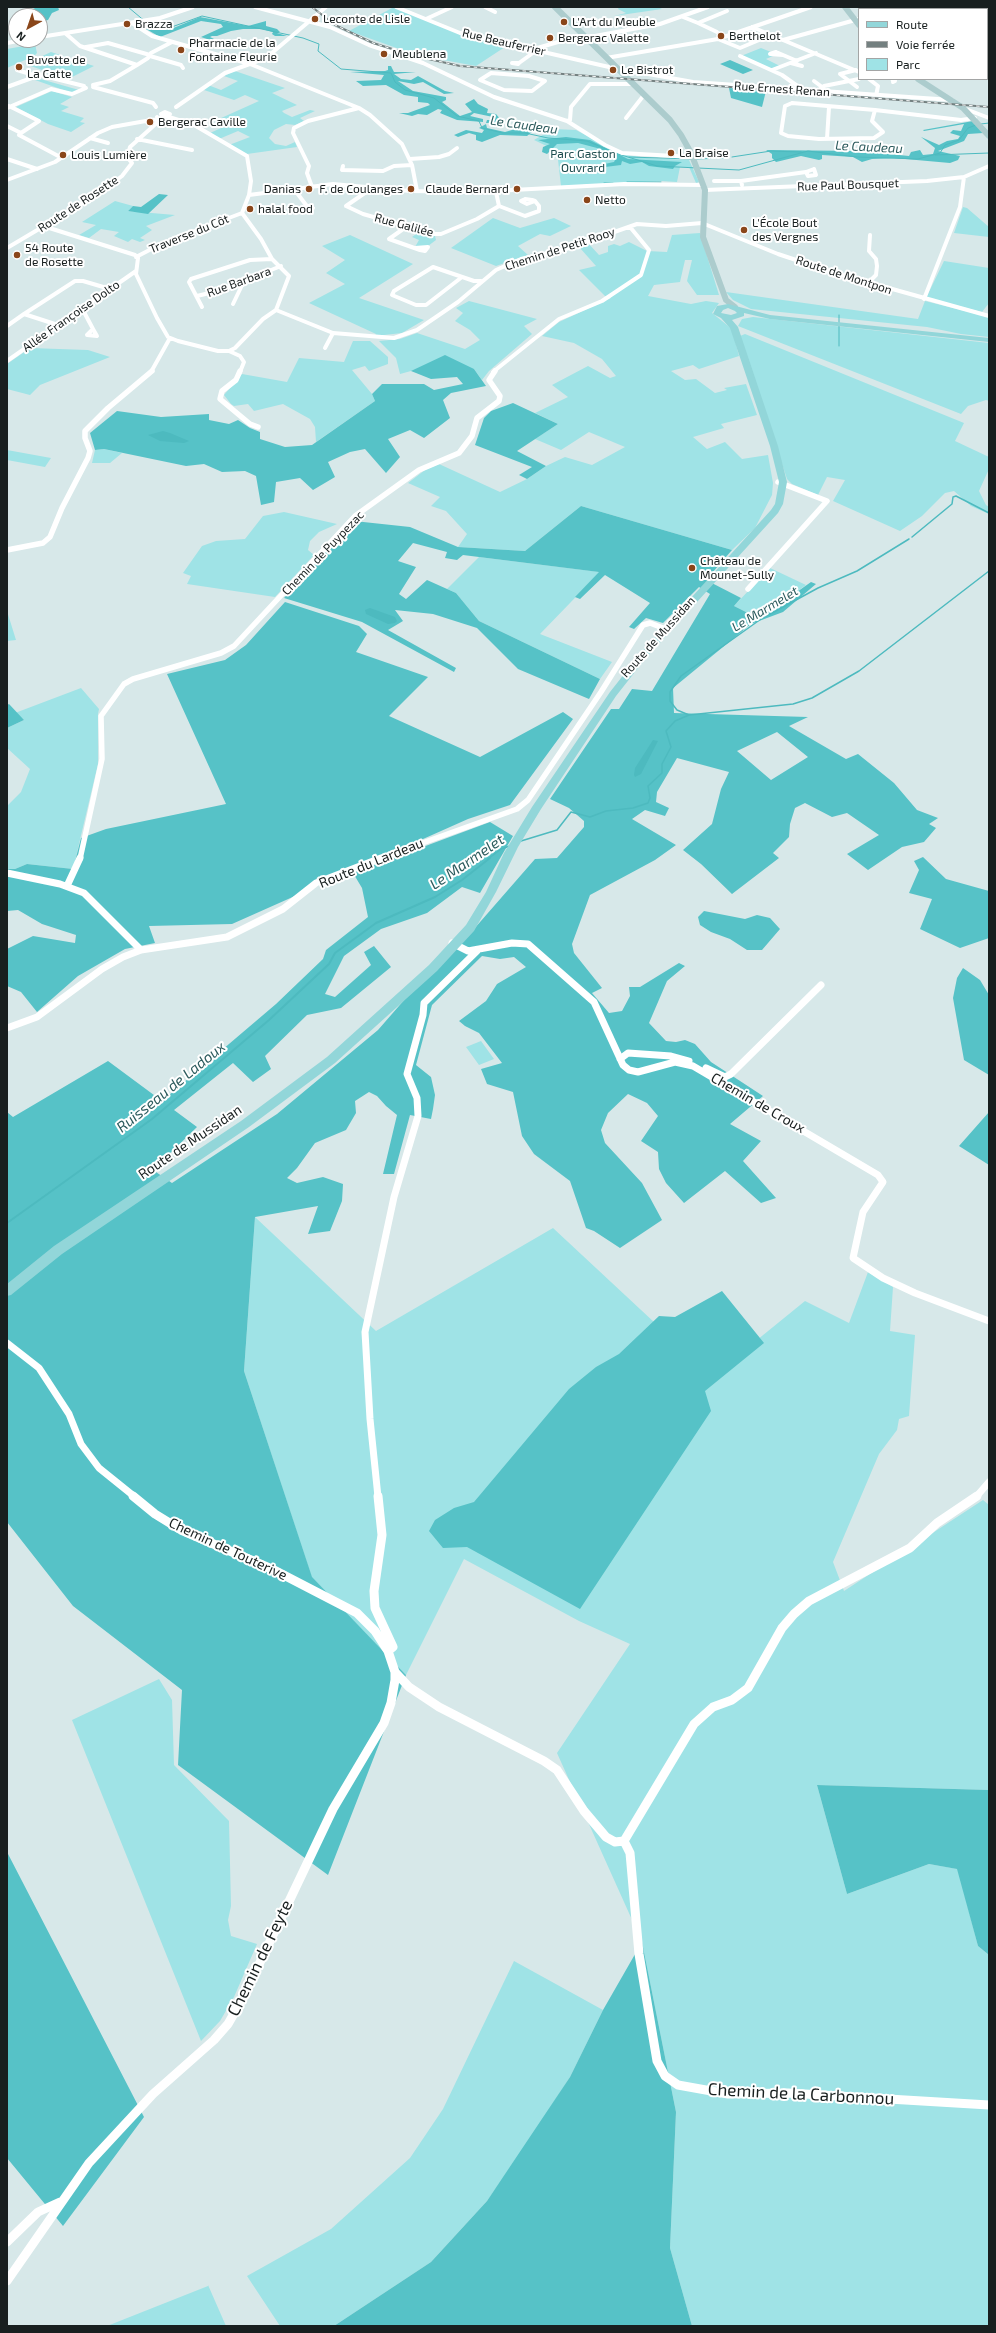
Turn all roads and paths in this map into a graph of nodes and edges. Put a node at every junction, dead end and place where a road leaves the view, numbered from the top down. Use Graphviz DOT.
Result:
graph roads {
  1 [pos="192,7"];
  2 [pos="255,7"];
  3 [pos="326,7"];
  4 [pos="396,7"];
  5 [pos="452,7"];
  6 [pos="485,7"];
  7 [pos="552,7"];
  8 [pos="555,7"];
  9 [pos="708,7"];
  10 [pos="811,7"];
  11 [pos="845,7"];
  12 [pos="984,7"];
  13 [pos="989,8"];
  14 [pos="727,11"];
  15 [pos="495,12"];
  16 [pos="563,16"];
  17 [pos="683,17"];
  18 [pos="426,19"];
  19 [pos="857,19"];
  20 [pos="310,21"];
  21 [pos="132,23"];
  22 [pos="698,23"];
  23 [pos="752,27"];
  24 [pos="717,32"];
  25 [pos="65,33"];
  26 [pos="771,35"];
  27 [pos="48,36"];
  28 [pos="583,36"];
  29 [pos="718,39"];
  30 [pos="783,40"];
  31 [pos="172,42"];
  32 [pos="83,47"];
  33 [pos="534,50"];
  34 [pos="816,53"];
  35 [pos="784,55"];
  36 [pos="150,56"];
  37 [pos="740,56"];
  38 [pos="606,58"];
  39 [pos="797,61"];
  40 [pos="520,63"];
  41 [pos="791,63"];
  42 [pos="250,64"];
  43 [pos="137,65"];
  44 [pos="802,66"];
  45 [pos="614,67"];
  46 [pos="183,68"];
  47 [pos="17,70"];
  48 [pos="772,70"];
  49 [pos="858,71"];
  50 [pos="37,76"];
  51 [pos="858,79"];
  52 [pos="870,80"];
  53 [pos="920,80"];
  54 [pos="814,81"];
  55 [pos="849,81"];
  56 [pos="632,84"];
  57 [pos="93,86"];
  58 [pos="7,87"];
  59 [pos="85,87"];
  60 [pos="822,87"];
  61 [pos="857,87"];
  62 [pos="504,90"];
  63 [pos="803,90"];
  64 [pos="818,91"];
  65 [pos="644,95"];
  66 [pos="876,96"];
  67 [pos="494,97"];
  68 [pos="952,100"];
  69 [pos="8,106"];
  70 [pos="830,107"];
  71 [pos="359,108"];
  72 [pos="963,108"];
  73 [pos="875,110"];
  74 [pos="164,115"];
  75 [pos="626,118"];
  76 [pos="989,118"];
  77 [pos="567,121"];
  78 [pos="978,122"];
  79 [pos="7,126"];
  80 [pos="21,133"];
  81 [pos="989,136"];
  82 [pos="90,138"];
  83 [pos="136,139"];
  84 [pos="827,139"];
  85 [pos="108,143"];
  86 [pos="457,148"];
  87 [pos="192,150"];
  88 [pos="692,157"];
  89 [pos="62,158"];
  90 [pos="7,159"];
  91 [pos="410,159"];
  92 [pos="412,165"];
  93 [pos="343,166"];
  94 [pos="989,166"];
  95 [pos="37,169"];
  96 [pos="806,172"];
  97 [pos="964,177"];
  98 [pos="7,180"];
  99 [pos="714,181"];
  100 [pos="741,181"];
  101 [pos="312,187"];
  102 [pos="372,188"];
  103 [pos="704,188"];
  104 [pos="294,189"];
  105 [pos="743,189"];
  106 [pos="417,191"];
  107 [pos="496,192"];
  108 [pos="249,195"];
  109 [pos="535,201"];
  110 [pos="499,206"];
  111 [pos="313,208"];
  112 [pos="242,213"];
  113 [pos="702,223"];
  114 [pos="43,226"];
  115 [pos="406,227"];
  116 [pos="630,227"];
  117 [pos="870,235"];
  118 [pos="7,248"];
  119 [pos="415,248"];
  120 [pos="136,256"];
  121 [pos="272,258"];
  122 [pos="281,266"];
  123 [pos="136,270"];
  124 [pos="462,277"];
  125 [pos="244,281"];
  126 [pos="482,281"];
  127 [pos="868,283"];
  128 [pos="110,289"];
  129 [pos="722,292"];
  130 [pos="197,296"];
  131 [pos="924,299"];
  132 [pos="233,304"];
  133 [pos="202,307"];
  134 [pos="720,308"];
  135 [pos="80,310"];
  136 [pos="276,310"];
  137 [pos="738,313"];
  138 [pos="24,314"];
  139 [pos="989,316"];
  140 [pos="725,318"];
  141 [pos="58,325"];
  142 [pos="7,326"];
  143 [pos="734,327"];
  144 [pos="93,329"];
  145 [pos="333,333"];
  146 [pos="170,338"];
  147 [pos="989,340"];
  148 [pos="325,348"];
  149 [pos="229,351"];
  150 [pos="7,361"];
  151 [pos="258,427"];
  152 [pos="780,482"];
  153 [pos="7,550"];
  154 [pos="748,589"];
  155 [pos="666,629"];
  156 [pos="7,873"];
  157 [pos="67,886"];
  158 [pos="453,944"];
  159 [pos="141,950"];
  160 [pos="477,951"];
  161 [pos="821,985"];
  162 [pos="7,1028"];
  163 [pos="620,1059"];
  164 [pos="184,1166"];
  165 [pos="7,1291"];
  166 [pos="7,1298"];
  167 [pos="989,1321"];
  168 [pos="7,1343"];
  169 [pos="989,1482"];
  170 [pos="388,1651"];
  171 [pos="395,1672"];
  172 [pos="624,1841"];
  173 [pos="989,2105"];
  174 [pos="60,2202"];
  175 [pos="7,2242"];
  176 [pos="7,2281"];
  1 -- 21 [label="street"];
  2 -- 20 [label="street"];
  3 -- 20 [label="street, Route de Rosette"];
  4 -- 18 [label="street, Rue Beauferrier"];
  5 -- 18 [label="street"];
  6 -- 15 [label="street"];
  7 -- 16 [label="main road"];
  8 -- 16 [label="main road"];
  9 -- 17 [label="street"];
  10 -- 23 [label="street"];
  11 -- 19 [label="main road"];
  12 -- 13 [label="main road"];
  14 -- 22 [label="street"];
  16 -- 28 [label="main road"];
  17 -- 22 [label="street"];
  17 -- 28 [label="street"];
  18 -- 33 [label="street, Rue Beauferrier"];
  19 -- 30 [label="street"];
  20 -- 42 [label="street, Route de Rosette"];
  20 -- 67 [label="street"];
  21 -- 25 [label="street"];
  21 -- 31 [label="street"];
  22 -- 24 [label="street"];
  23 -- 26 [label="street"];
  23 -- 29 [label="street"];
  25 -- 27 [label="street"];
  25 -- 32 [label="street"];
  26 -- 29 [label="street"];
  26 -- 30 [label="street"];
  28 -- 33 [label="street"];
  28 -- 38 [label="main road"];
  29 -- 38 [label="street"];
  30 -- 34 [label="street"];
  31 -- 36 [label="street"];
  31 -- 42 [label="street"];
  32 -- 36 [label="street"];
  32 -- 43 [label="street"];
  33 -- 40 [label="street"];
  33 -- 45 [label="street, Rue Beauferrier"];
  34 -- 39 [label="street"];
  34 -- 49 [label="street"];
  35 -- 39 [label="street"];
  36 -- 43 [label="street"];
  36 -- 46 [label="street"];
  37 -- 48 [label="street"];
  38 -- 45 [label="main road"];
  39 -- 41 [label="street"];
  41 -- 44 [label="street"];
  41 -- 48 [label="street"];
  42 -- 71 [label="street"];
  42 -- 74 [label="street, Route de Rosette"];
  43 -- 57 [label="street"];
  45 -- 56 [label="main road"];
  45 -- 63 [label="street, Rue Ernest Renan"];
  47 -- 50 [label="street"];
  48 -- 63 [label="street"];
  49 -- 55 [label="street"];
  50 -- 58 [label="street"];
  50 -- 59 [label="street"];
  51 -- 55 [label="street"];
  52 -- 66 [label="street"];
  53 -- 68 [label="main road"];
  54 -- 60 [label="street"];
  55 -- 60 [label="street"];
  55 -- 61 [label="street"];
  56 -- 65 [label="main road"];
  56 -- 77 [label="street"];
  57 -- 59 [label="street"];
  57 -- 74 [label="street"];
  59 -- 69 [label="street"];
  60 -- 64 [label="street"];
  62 -- 62 [label="street"];
  62 -- 67 [label="street"];
  63 -- 64 [label="street, Rue Ernest Renan"];
  64 -- 66 [label="street, Rue Ernest Renan"];
  65 -- 75 [label="street"];
  65 -- 88 [label="main road"];
  66 -- 68 [label="street, Rue Ernest Renan"];
  67 -- 77 [label="street"];
  68 -- 72 [label="main road"];
  69 -- 80 [label="street"];
  70 -- 73 [label="street"];
  70 -- 84 [label="street"];
  70 -- 84 [label="street"];
  71 -- 91 [label="street"];
  71 -- 101 [label="street"];
  72 -- 76 [label="street"];
  72 -- 78 [label="main road"];
  73 -- 78 [label="street"];
  73 -- 84 [label="street"];
  74 -- 82 [label="street"];
  74 -- 83 [label="street, Route de Rosette"];
  74 -- 108 [label="street"];
  77 -- 88 [label="street"];
  78 -- 81 [label="main road"];
  79 -- 80 [label="street"];
  80 -- 89 [label="street"];
  82 -- 85 [label="street"];
  82 -- 89 [label="street"];
  83 -- 87 [label="street"];
  83 -- 114 [label="street, Route de Rosette"];
  86 -- 91 [label="street"];
  88 -- 103 [label="main road"];
  89 -- 95 [label="street"];
  90 -- 95 [label="street"];
  91 -- 92 [label="street"];
  92 -- 93 [label="street"];
  92 -- 106 [label="street"];
  94 -- 97 [label="street, Rue Paul Bousquet"];
  95 -- 98 [label="street"];
  96 -- 100 [label="street"];
  97 -- 105 [label="street, Rue Paul Bousquet"];
  97 -- 131 [label="street"];
  99 -- 100 [label="street"];
  100 -- 105 [label="street"];
  101 -- 102 [label="street, Rue Paul Bousquet"];
  101 -- 104 [label="street, Rue Paul Bousquet"];
  102 -- 106 [label="street, Rue Paul Bousquet"];
  102 -- 115 [label="street, Rue Galilée"];
  103 -- 105 [label="street, Rue Paul Bousquet"];
  103 -- 107 [label="street, Rue Paul Bousquet"];
  103 -- 113 [label="main road"];
  104 -- 108 [label="street, Rue Paul Bousquet"];
  104 -- 111 [label="street"];
  106 -- 107 [label="street, Rue Paul Bousquet"];
  107 -- 110 [label="street"];
  108 -- 112 [label="street"];
  109 -- 110 [label="street"];
  110 -- 115 [label="street, Rue Galilée"];
  112 -- 120 [label="street, Traverse du Côt"];
  112 -- 121 [label="street"];
  113 -- 116 [label="street, Chemin de Petit Rooy"];
  113 -- 127 [label="street, Route de Montpon"];
  113 -- 129 [label="main road"];
  114 -- 118 [label="street, Route de Rosette"];
  114 -- 120 [label="street"];
  115 -- 119 [label="street"];
  116 -- 126 [label="street, Chemin de Petit Rooy"];
  116 -- 157 [label="street, Chemin de Puypezac"];
  117 -- 127 [label="street"];
  120 -- 123 [label="street"];
  121 -- 122 [label="street"];
  121 -- 130 [label="street"];
  122 -- 125 [label="street, Rue Barbara"];
  122 -- 136 [label="street"];
  123 -- 128 [label="street, Allée Françoise Dolto"];
  123 -- 146 [label="street"];
  124 -- 124 [label="street"];
  124 -- 126 [label="street"];
  125 -- 130 [label="street, Rue Barbara"];
  125 -- 132 [label="street"];
  126 -- 145 [label="street, Chemin de Petit Rooy"];
  127 -- 131 [label="street, Route de Montpon"];
  128 -- 135 [label="street, Allée Françoise Dolto"];
  128 -- 138 [label="street"];
  129 -- 134 [label="main road"];
  129 -- 137 [label="main road"];
  130 -- 133 [label="street"];
  131 -- 139 [label="street, Route de Montpon"];
  134 -- 137 [label="main road"];
  134 -- 140 [label="main road, Route de Mussidan"];
  135 -- 141 [label="street, Allée Françoise Dolto"];
  135 -- 144 [label="street"];
  136 -- 145 [label="street, Chemin de Petit Rooy"];
  136 -- 149 [label="street"];
  137 -- 140 [label="main road"];
  137 -- 143 [label="main road"];
  137 -- 147 [label="main road"];
  138 -- 141 [label="street"];
  138 -- 142 [label="street"];
  140 -- 143 [label="main road, Route de Mussidan"];
  141 -- 150 [label="street, Allée Françoise Dolto"];
  143 -- 152 [label="main road, Route de Mussidan"];
  145 -- 148 [label="street"];
  146 -- 149 [label="street"];
  146 -- 153 [label="street"];
  149 -- 151 [label="street"];
  152 -- 154 [label="street"];
  152 -- 155 [label="main road, Route de Mussidan"];
  155 -- 158 [label="main road, Route de Mussidan"];
  155 -- 159 [label="street, Route du Lardeau"];
  156 -- 157 [label="street"];
  157 -- 159 [label="street"];
  158 -- 160 [label="street, Chemin de Croux"];
  158 -- 164 [label="main road, Route de Mussidan"];
  159 -- 162 [label="street, Route du Lardeau"];
  160 -- 163 [label="street, Chemin de Croux"];
  160 -- 170 [label="street"];
  161 -- 163 [label="street"];
  163 -- 167 [label="street, Chemin de Croux"];
  164 -- 165 [label="main road, Route de Mussidan"];
  164 -- 166 [label="main road"];
  168 -- 170 [label="street, Chemin de Touterive"];
  169 -- 172 [label="street"];
  170 -- 171 [label="street, Chemin de Touterive"];
  171 -- 172 [label="street"];
  171 -- 174 [label="street, Chemin de Feyte"];
  172 -- 173 [label="street, Chemin de la Carbonnou"];
  174 -- 175 [label="street"];
  174 -- 176 [label="street"];
}
